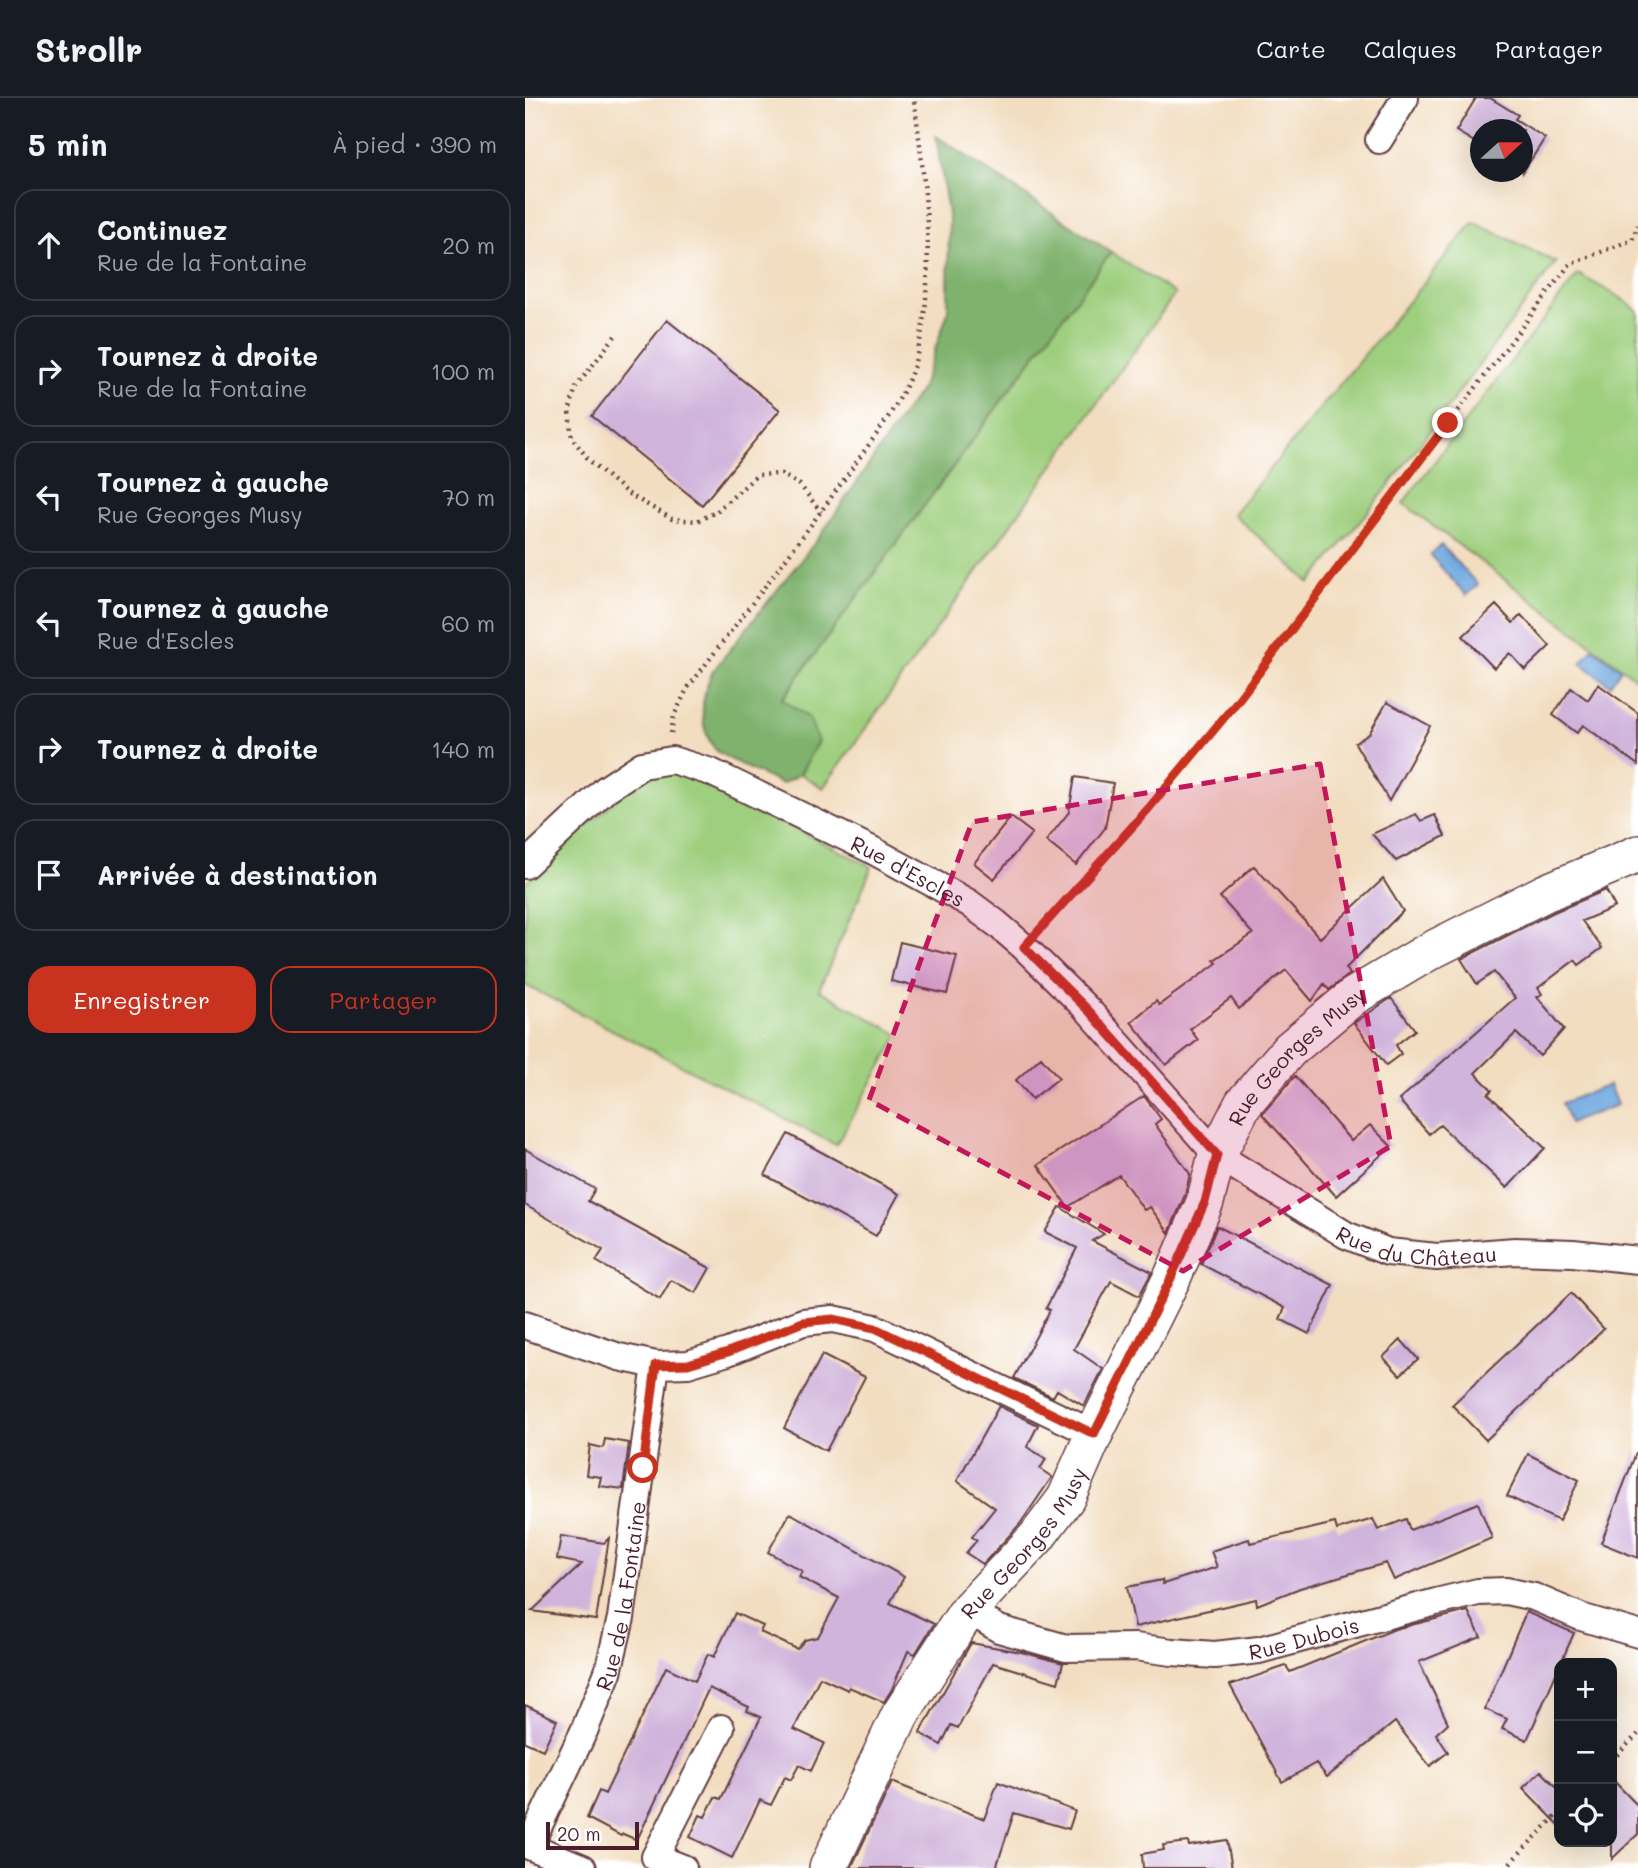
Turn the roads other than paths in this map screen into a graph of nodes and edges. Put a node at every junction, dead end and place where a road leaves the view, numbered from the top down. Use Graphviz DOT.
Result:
graph roads {
  1 [pos="1405,98"];
  2 [pos="1379,140"];
  3 [pos="530,850"];
  4 [pos="1638,854"];
  5 [pos="1217,1155"];
  6 [pos="1638,1260"];
  7 [pos="525,1325"];
  8 [pos="656,1365"];
  9 [pos="1094,1434"];
  10 [pos="968,1610"];
  11 [pos="1638,1634"];
  12 [pos="721,1728"];
  13 [pos="651,1862"];
  14 [pos="583,1868"];
  15 [pos="683,1868"];
  16 [pos="828,1868"];
  1 -- 2 [label="street"];
  3 -- 5 [label="street, Rue d'Escles"];
  4 -- 5 [label="street, Rue Georges Musy"];
  5 -- 6 [label="street, Rue du Château"];
  5 -- 9 [label="street, Rue Georges Musy"];
  7 -- 8 [label="street"];
  8 -- 9 [label="street"];
  8 -- 14 [label="street, Rue de la Fontaine"];
  9 -- 10 [label="street, Rue Georges Musy"];
  10 -- 11 [label="street, Rue Dubois"];
  10 -- 16 [label="street, Rue Georges Musy"];
  12 -- 13 [label="street"];
  13 -- 15 [label="street"];
}
